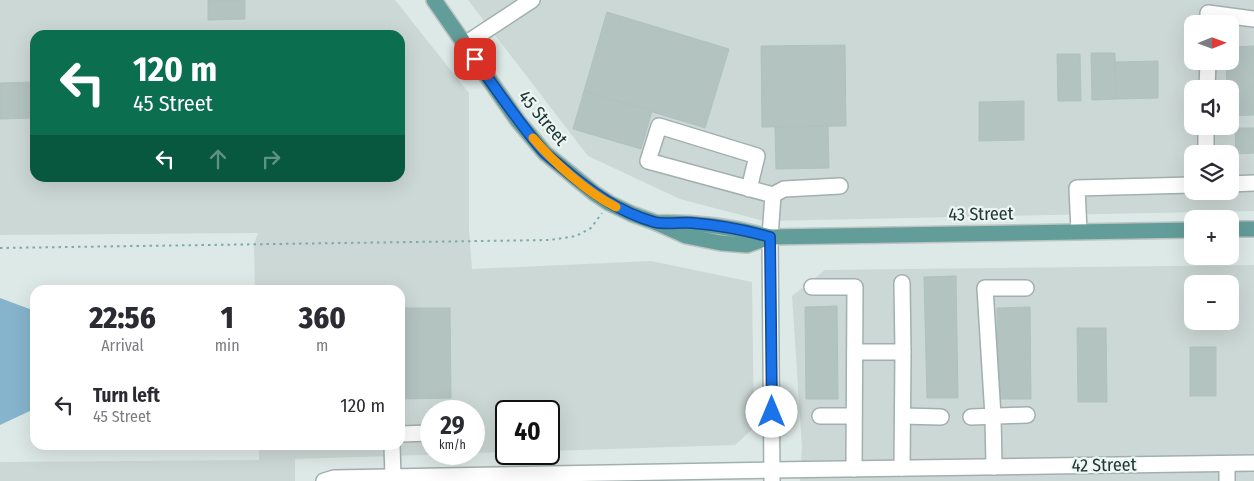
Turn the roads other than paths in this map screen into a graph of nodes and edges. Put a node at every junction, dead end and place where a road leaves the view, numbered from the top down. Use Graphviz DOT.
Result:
graph roads {
  1 [pos="434,0"];
  2 [pos="532,0"];
  3 [pos="1208,12"];
  4 [pos="1254,19"];
  5 [pos="465,44"];
  6 [pos="1254,183"];
  7 [pos="1239,184"];
  8 [pos="1184,185"];
  9 [pos="840,186"];
  10 [pos="749,189"];
  11 [pos="773,195"];
  12 [pos="1239,229"];
  13 [pos="1254,229"];
  14 [pos="1184,230"];
  15 [pos="1079,231"];
  16 [pos="770,237"];
  17 [pos="902,283"];
  18 [pos="812,287"];
  19 [pos="1026,288"];
  20 [pos="855,352"];
  21 [pos="903,352"];
  22 [pos="1027,415"];
  23 [pos="820,416"];
  24 [pos="854,416"];
  25 [pos="903,416"];
  26 [pos="993,416"];
  27 [pos="941,417"];
  28 [pos="971,417"];
  29 [pos="420,433"];
  30 [pos="405,434"];
  31 [pos="392,450"];
  32 [pos="1254,463"];
  33 [pos="1227,464"];
  34 [pos="994,467"];
  35 [pos="902,468"];
  36 [pos="854,469"];
  37 [pos="772,476"];
  38 [pos="393,477"];
  39 [pos="324,481"];
  40 [pos="1228,481"];
  1 -- 5 [label="main road, 45 Street"];
  2 -- 5 [label="street"];
  3 -- 4 [label="street"];
  5 -- 16 [label="main road, 45 Street"];
  6 -- 7 [label="street"];
  8 -- 15 [label="street"];
  9 -- 11 [label="street"];
  10 -- 10 [label="street"];
  10 -- 11 [label="street"];
  11 -- 16 [label="street"];
  12 -- 13 [label="main road"];
  14 -- 15 [label="main road, 43 Street"];
  15 -- 16 [label="main road, 43 Street"];
  16 -- 37 [label="street"];
  17 -- 21 [label="street"];
  18 -- 20 [label="street"];
  19 -- 26 [label="street"];
  20 -- 21 [label="street"];
  20 -- 24 [label="street"];
  21 -- 25 [label="street"];
  22 -- 26 [label="street"];
  23 -- 24 [label="street"];
  24 -- 36 [label="street"];
  25 -- 27 [label="street"];
  25 -- 35 [label="street"];
  26 -- 28 [label="street"];
  26 -- 34 [label="street"];
  29 -- 30 [label="street"];
  31 -- 38 [label="street"];
  32 -- 33 [label="street, 42 Street"];
  33 -- 34 [label="street, 42 Street"];
  33 -- 40 [label="street"];
  34 -- 35 [label="street, 42 Street"];
  35 -- 36 [label="street, 42 Street"];
  36 -- 37 [label="street, 42 Street"];
  37 -- 38 [label="street, 42 Street"];
  38 -- 39 [label="street, 42 Street"];
}
